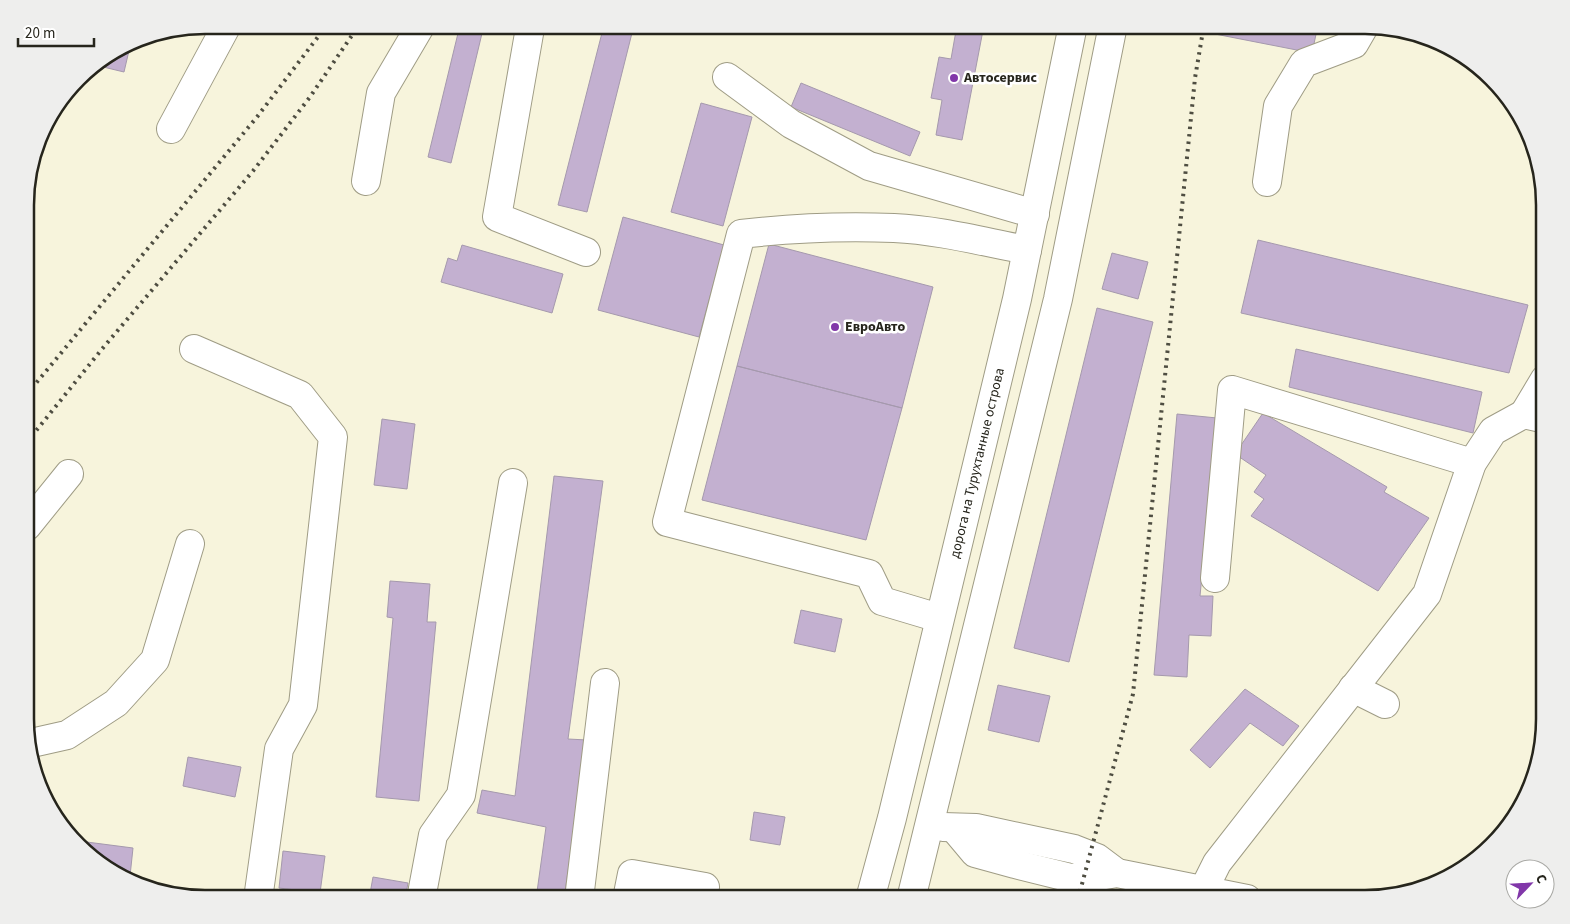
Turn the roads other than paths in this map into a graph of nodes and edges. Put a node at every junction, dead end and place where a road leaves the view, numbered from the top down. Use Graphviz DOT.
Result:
graph roads {
  1 [pos="222,34"];
  2 [pos="415,34"];
  3 [pos="529,34"];
  4 [pos="1070,34"];
  5 [pos="1111,34"];
  6 [pos="1360,34"];
  7 [pos="727,77"];
  8 [pos="171,129"];
  9 [pos="366,181"];
  10 [pos="1267,182"];
  11 [pos="1035,214"];
  12 [pos="1027,250"];
  13 [pos="586,252"];
  14 [pos="194,349"];
  15 [pos="1535,416"];
  16 [pos="1472,463"];
  17 [pos="69,474"];
  18 [pos="513,483"];
  19 [pos="34,516"];
  20 [pos="190,544"];
  21 [pos="1215,578"];
  22 [pos="939,618"];
  23 [pos="605,683"];
  24 [pos="1353,688"];
  25 [pos="1384,704"];
  26 [pos="35,742"];
  27 [pos="892,818"];
  28 [pos="941,826"];
  29 [pos="705,887"];
  30 [pos="1204,889"];
  31 [pos="259,890"];
  32 [pos="423,890"];
  33 [pos="580,890"];
  34 [pos="629,890"];
  35 [pos="872,890"];
  36 [pos="915,890"];
  37 [pos="1208,890"];
  1 -- 8 [label="street"];
  2 -- 9 [label="street"];
  3 -- 13 [label="street"];
  4 -- 11 [label="street, дорога на Турухтанные острова"];
  5 -- 28 [label="street"];
  6 -- 10 [label="street"];
  7 -- 11 [label="street"];
  11 -- 12 [label="street, дорога на Турухтанные острова"];
  12 -- 22 [label="street, дорога на Турухтанные острова"];
  12 -- 22 [label="street"];
  14 -- 31 [label="street"];
  15 -- 16 [label="street"];
  16 -- 21 [label="street"];
  16 -- 24 [label="street"];
  17 -- 19 [label="street"];
  18 -- 32 [label="street"];
  20 -- 26 [label="street"];
  22 -- 27 [label="street, дорога на Турухтанные острова"];
  23 -- 33 [label="street"];
  24 -- 25 [label="street"];
  24 -- 30 [label="street"];
  27 -- 28 [label="street"];
  27 -- 35 [label="street, дорога на Турухтанные острова"];
  28 -- 30 [label="street"];
  28 -- 36 [label="street"];
  29 -- 34 [label="street"];
  30 -- 37 [label="street"];
}
